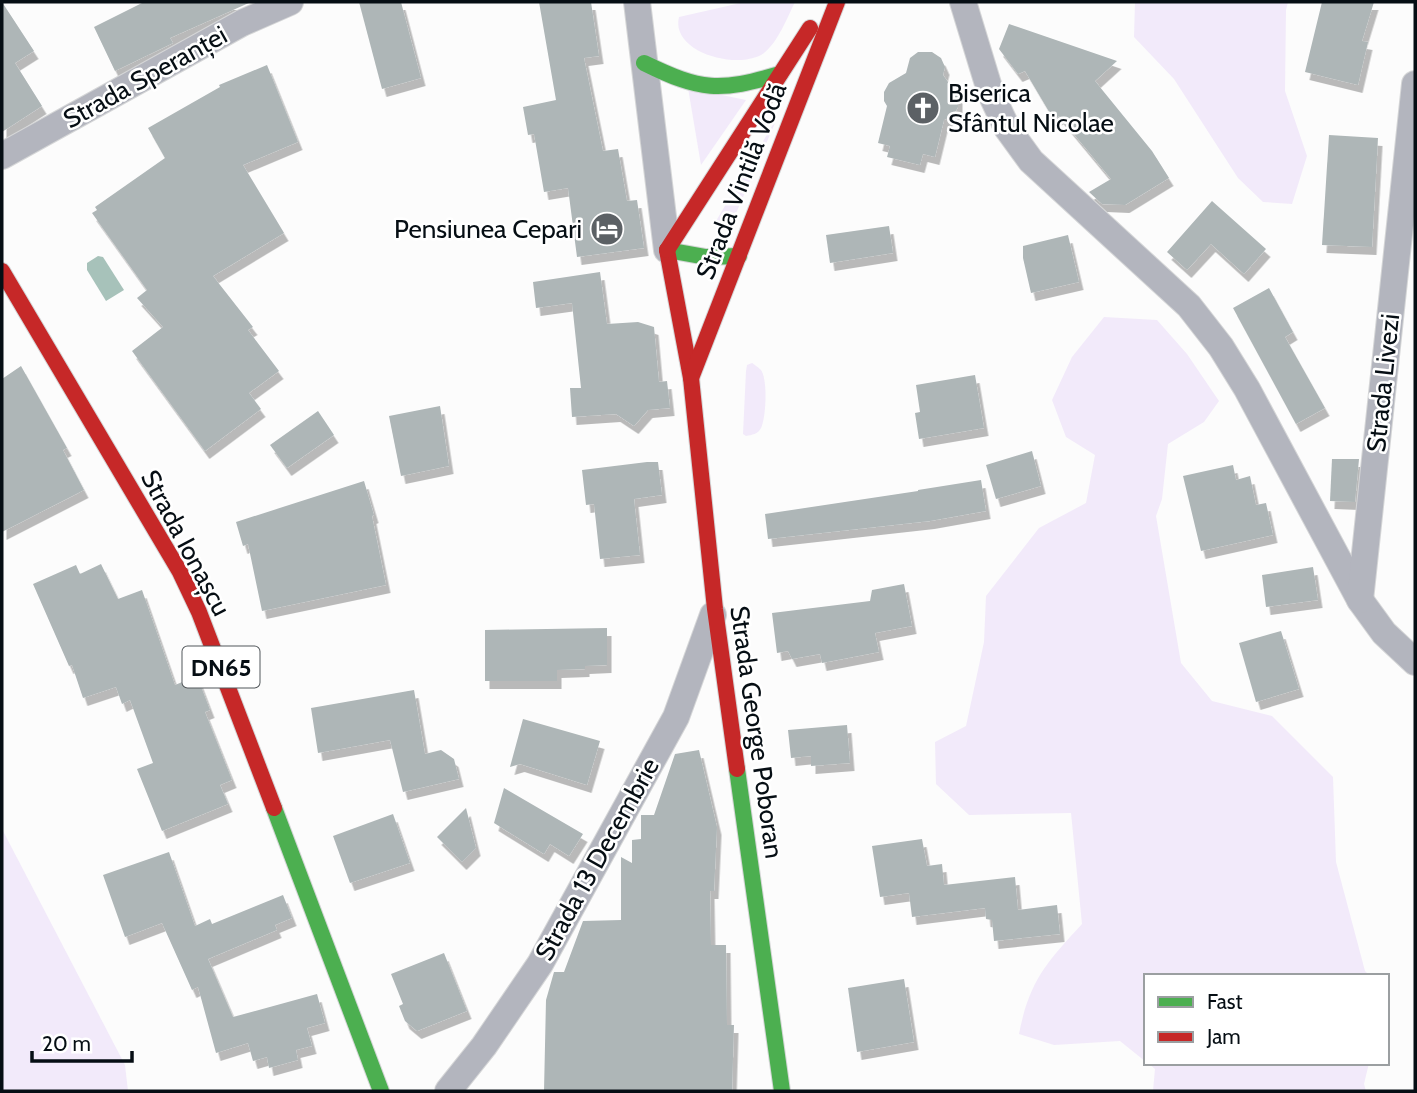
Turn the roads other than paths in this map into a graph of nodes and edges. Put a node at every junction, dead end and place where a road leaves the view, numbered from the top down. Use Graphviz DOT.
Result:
graph roads {
  1 [pos="290,2"];
  2 [pos="637,2"];
  3 [pos="826,2"];
  4 [pos="837,2"];
  5 [pos="963,2"];
  6 [pos="644,63"];
  7 [pos="780,74"];
  8 [pos="1415,84"];
  9 [pos="2,156"];
  10 [pos="667,250"];
  11 [pos="739,256"];
  12 [pos="2,271"];
  13 [pos="691,378"];
  14 [pos="1360,600"];
  15 [pos="715,609"];
  16 [pos="1415,662"];
  17 [pos="380,1091"];
  18 [pos="448,1091"];
  19 [pos="782,1091"];
  1 -- 9 [label="street, Strada Speranței"];
  2 -- 6 [label="street"];
  3 -- 7 [label="main road, Strada Vintilă Vodă"];
  4 -- 11 [label="main road, Strada Vintilă Vodă"];
  5 -- 14 [label="street"];
  6 -- 7 [label="main road"];
  6 -- 10 [label="street"];
  7 -- 10 [label="main road, Strada Vintilă Vodă"];
  8 -- 14 [label="street, Strada Livezi"];
  10 -- 11 [label="main road"];
  10 -- 13 [label="main road, Strada George Poboran"];
  11 -- 13 [label="main road, Strada Vintilă Vodă"];
  12 -- 17 [label="main road, Strada Ionașcu / DN65"];
  13 -- 15 [label="main road, Strada George Poboran"];
  14 -- 16 [label="street"];
  15 -- 18 [label="street, Strada 13 Decembrie"];
  15 -- 19 [label="main road, Strada George Poboran"];
}
